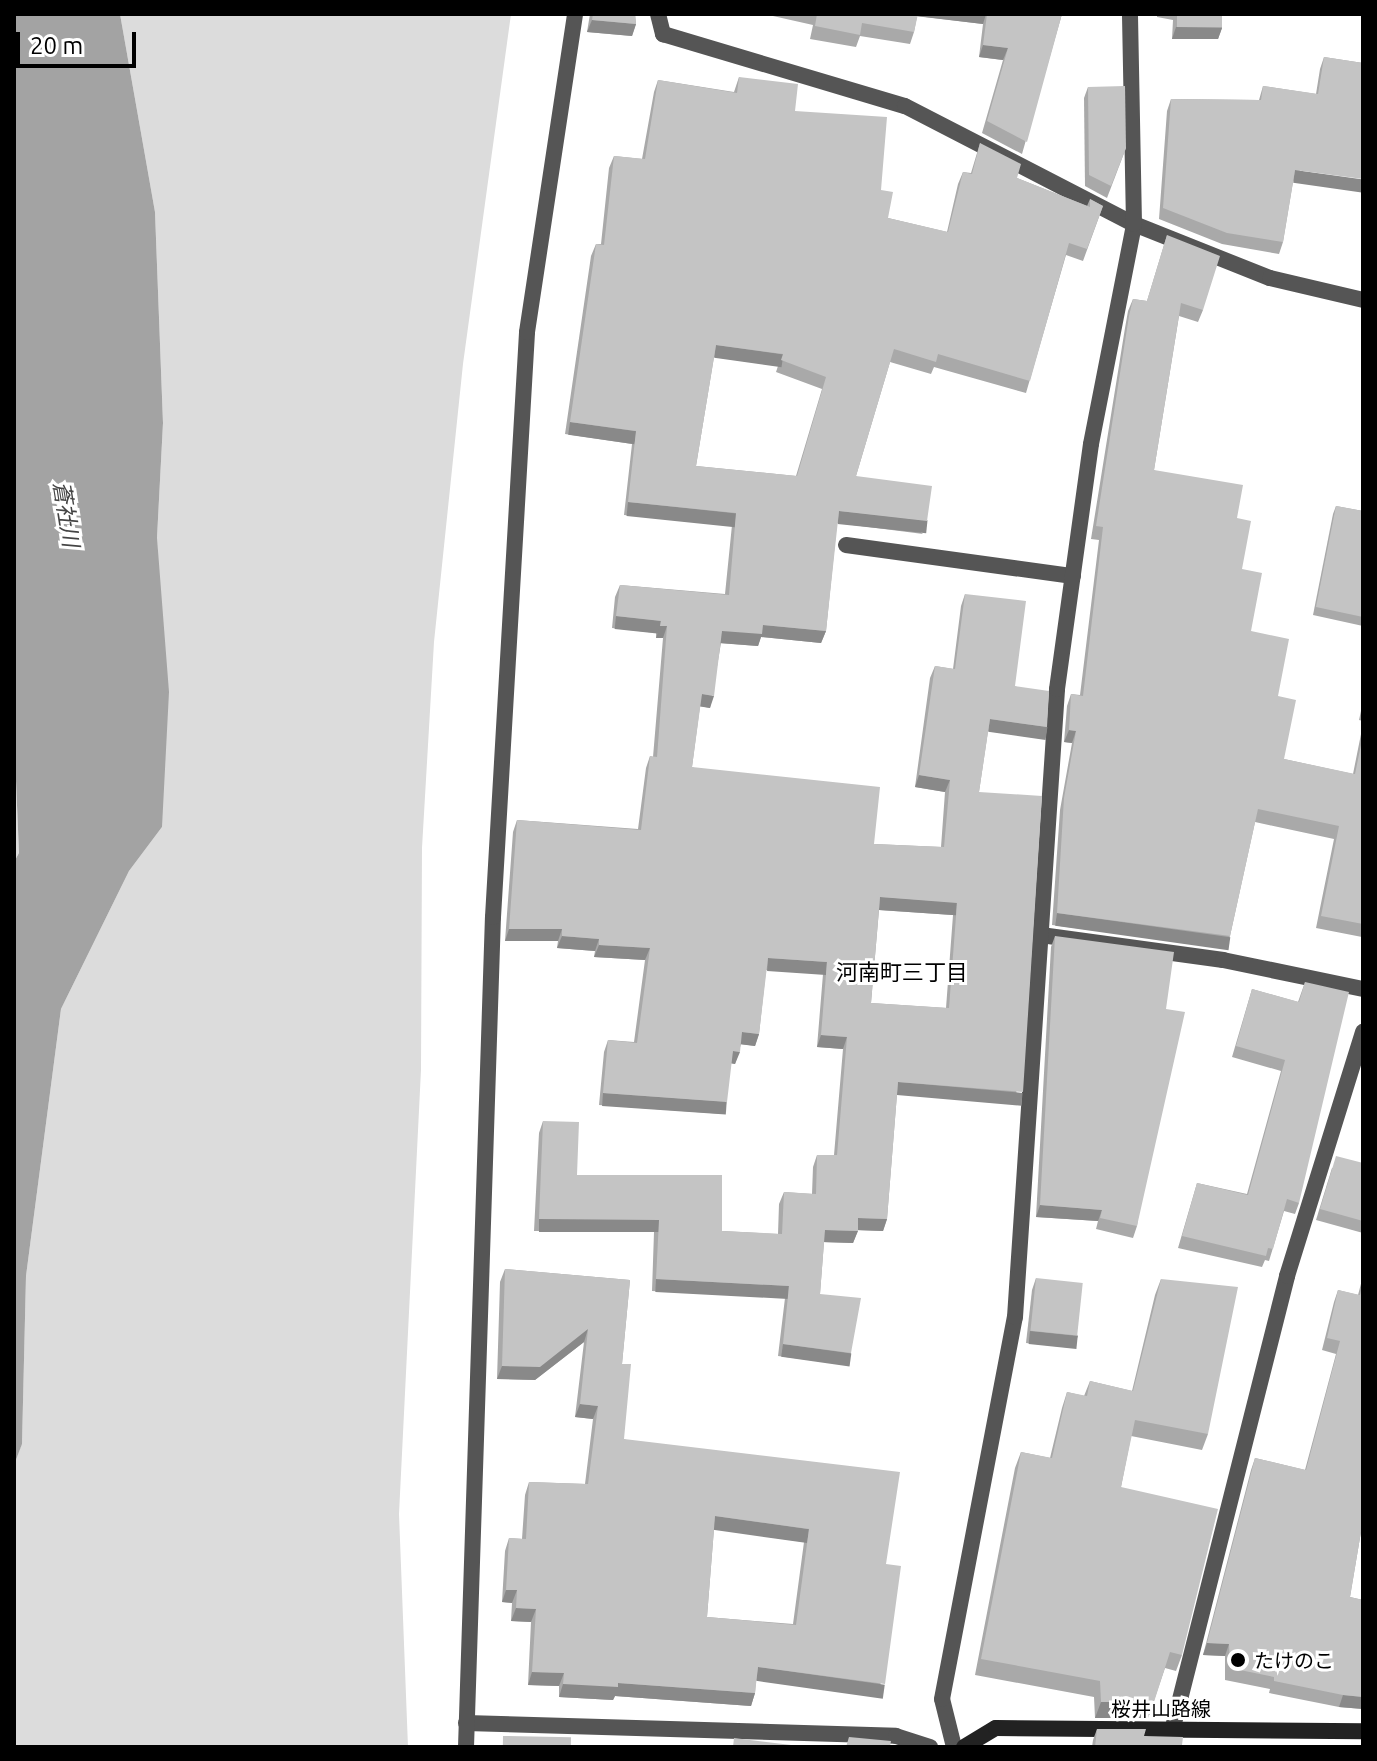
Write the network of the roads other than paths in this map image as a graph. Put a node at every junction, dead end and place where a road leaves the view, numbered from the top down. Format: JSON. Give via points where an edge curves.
{"nodes":[{"id":1,"x":575,"y":14,"type":"edge"},
{"id":2,"x":658,"y":14,"type":"edge"},
{"id":3,"x":1130,"y":14,"type":"edge"},
{"id":4,"x":1134,"y":224,"type":"junction"},
{"id":5,"x":1363,"y":300,"type":"edge"},
{"id":6,"x":846,"y":545,"type":"dead end"},
{"id":7,"x":1073,"y":576,"type":"junction"},
{"id":8,"x":1041,"y":935,"type":"junction"},
{"id":9,"x":1363,"y":989,"type":"edge"},
{"id":10,"x":1363,"y":1032,"type":"edge"},
{"id":11,"x":466,"y":1723,"type":"junction"},
{"id":12,"x":1173,"y":1727,"type":"junction"},
{"id":13,"x":1363,"y":1731,"type":"edge"},
{"id":14,"x":466,"y":1747,"type":"edge"},
{"id":15,"x":930,"y":1747,"type":"edge"},
{"id":16,"x":954,"y":1747,"type":"edge"},
{"id":17,"x":964,"y":1747,"type":"edge"}],
"edges":[{"from":1,"to":11,"type":"street","via":[[527,332],[493,917]]},
{"from":2,"to":4,"type":"street","via":[[663,34],[905,106]]},
{"from":3,"to":4,"type":"street"},
{"from":4,"to":5,"type":"street","via":[[1270,278]]},
{"from":4,"to":7,"type":"street","via":[[1091,444]]},
{"from":6,"to":7,"type":"street"},
{"from":7,"to":8,"type":"street","via":[[1057,689]]},
{"from":8,"to":9,"type":"street","via":[[1223,960]]},
{"from":8,"to":16,"type":"street","via":[[1015,1317],[942,1699]]},
{"from":10,"to":12,"type":"street","via":[[1287,1276]]},
{"from":11,"to":14,"type":"street"},
{"from":11,"to":15,"type":"street","via":[[896,1736]]},
{"from":12,"to":13,"type":"main road","name":"桜井山路線"},
{"from":12,"to":17,"type":"main road","name":"桜井山路線","via":[[996,1728]]}]}
